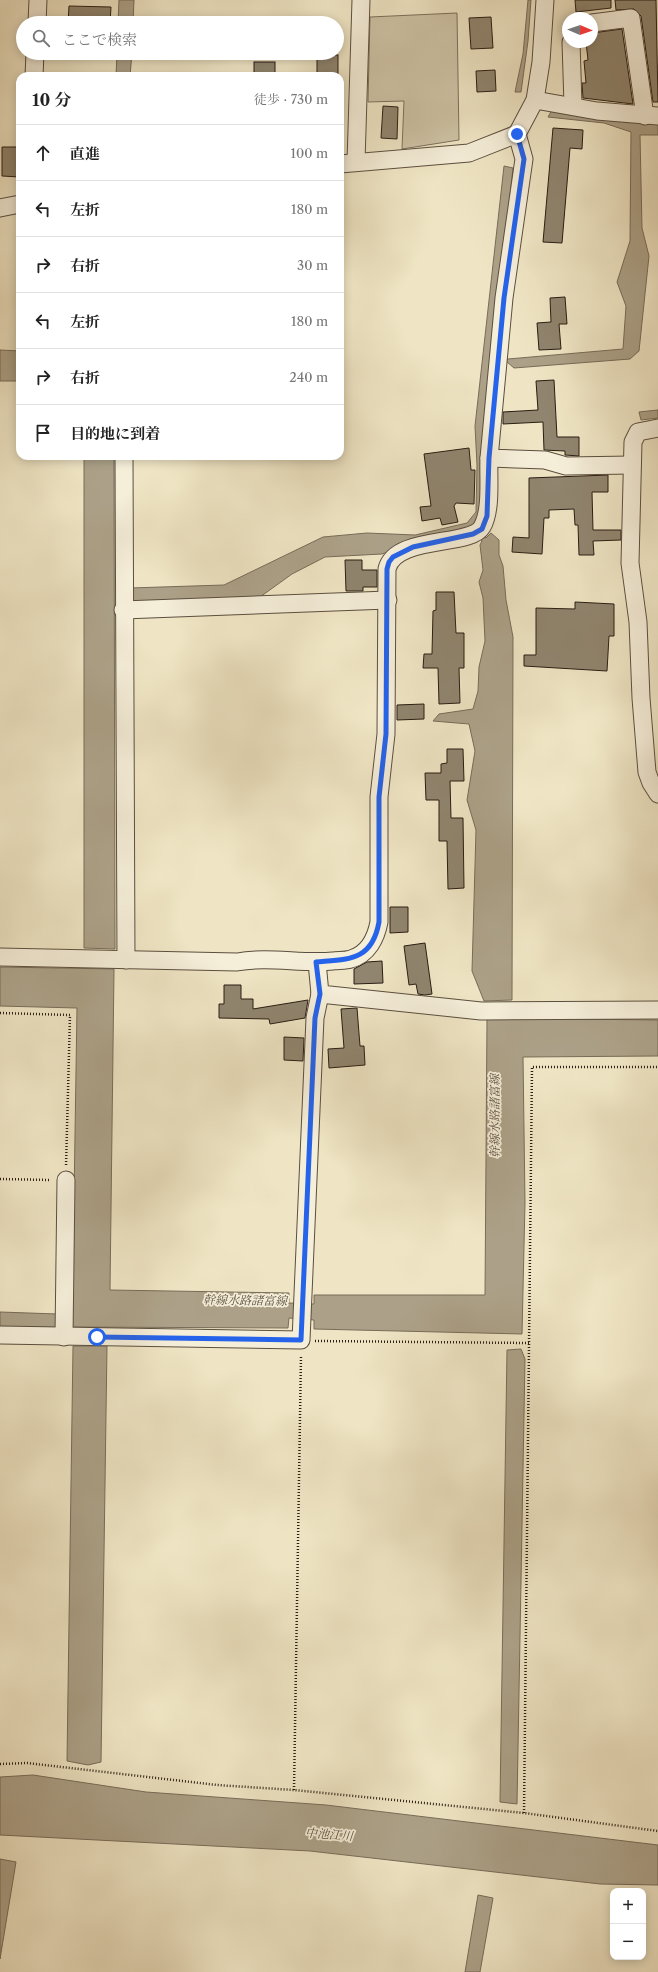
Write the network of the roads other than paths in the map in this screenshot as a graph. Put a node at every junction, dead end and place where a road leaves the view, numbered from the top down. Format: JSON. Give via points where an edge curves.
{"nodes":[{"id":1,"x":38,"y":0,"type":"edge"},
{"id":2,"x":361,"y":0,"type":"edge"},
{"id":3,"x":545,"y":0,"type":"edge"},
{"id":4,"x":37,"y":16,"type":"edge"},
{"id":5,"x":598,"y":22,"type":"edge"},
{"id":6,"x":571,"y":48,"type":"edge"},
{"id":7,"x":35,"y":60,"type":"edge"},
{"id":8,"x":34,"y":72,"type":"edge"},
{"id":9,"x":536,"y":100,"type":"junction"},
{"id":10,"x":573,"y":105,"type":"junction"},
{"id":11,"x":652,"y":116,"type":"edge"},
{"id":12,"x":517,"y":134,"type":"junction"},
{"id":13,"x":348,"y":163,"type":"edge"},
{"id":14,"x":16,"y":205,"type":"edge"},
{"id":15,"x":0,"y":208,"type":"edge"},
{"id":16,"x":658,"y":428,"type":"edge"},
{"id":17,"x":489,"y":458,"type":"junction"},
{"id":18,"x":124,"y":460,"type":"edge"},
{"id":19,"x":632,"y":466,"type":"junction"},
{"id":20,"x":388,"y":600,"type":"junction"},
{"id":21,"x":123,"y":610,"type":"junction"},
{"id":22,"x":658,"y":794,"type":"edge"},
{"id":23,"x":0,"y":957,"type":"edge"},
{"id":24,"x":126,"y":960,"type":"junction"},
{"id":25,"x":316,"y":962,"type":"junction"},
{"id":26,"x":320,"y":994,"type":"junction"},
{"id":27,"x":658,"y":1010,"type":"edge"},
{"id":28,"x":66,"y":1180,"type":"road end"},
{"id":29,"x":0,"y":1335,"type":"edge"},
{"id":30,"x":64,"y":1337,"type":"junction"}],
"edges":[{"from":1,"to":4,"type":"street"},
{"from":2,"to":13,"type":"street"},
{"from":3,"to":9,"type":"street"},
{"from":5,"to":11,"type":"street","via":[[631,18]]},
{"from":6,"to":10,"type":"street"},
{"from":7,"to":8,"type":"street"},
{"from":9,"to":10,"type":"street"},
{"from":9,"to":12,"type":"street"},
{"from":10,"to":11,"type":"street","via":[[597,111]]},
{"from":12,"to":13,"type":"street","via":[[469,153]]},
{"from":12,"to":17,"type":"street","via":[[524,159],[504,298]]},
{"from":14,"to":15,"type":"street"},
{"from":16,"to":19,"type":"street","via":[[638,432],[633,442]]},
{"from":17,"to":19,"type":"street","via":[[545,460],[566,466]]},
{"from":17,"to":20,"type":"street","via":[[487,516],[477,532],[413,547],[393,557],[387,569]]},
{"from":18,"to":21,"type":"street"},
{"from":19,"to":22,"type":"street","via":[[630,562],[638,622],[647,772]]},
{"from":20,"to":21,"type":"street"},
{"from":20,"to":25,"type":"street","via":[[386,734],[379,797],[377,934],[368,949],[352,959]]},
{"from":21,"to":24,"type":"street"},
{"from":23,"to":24,"type":"street"},
{"from":24,"to":25,"type":"street","via":[[237,962],[252,959]]},
{"from":25,"to":26,"type":"street"},
{"from":26,"to":27,"type":"street","via":[[481,1011]]},
{"from":26,"to":30,"type":"street","via":[[315,1018],[301,1340]]},
{"from":28,"to":30,"type":"street"},
{"from":29,"to":30,"type":"street"}]}
